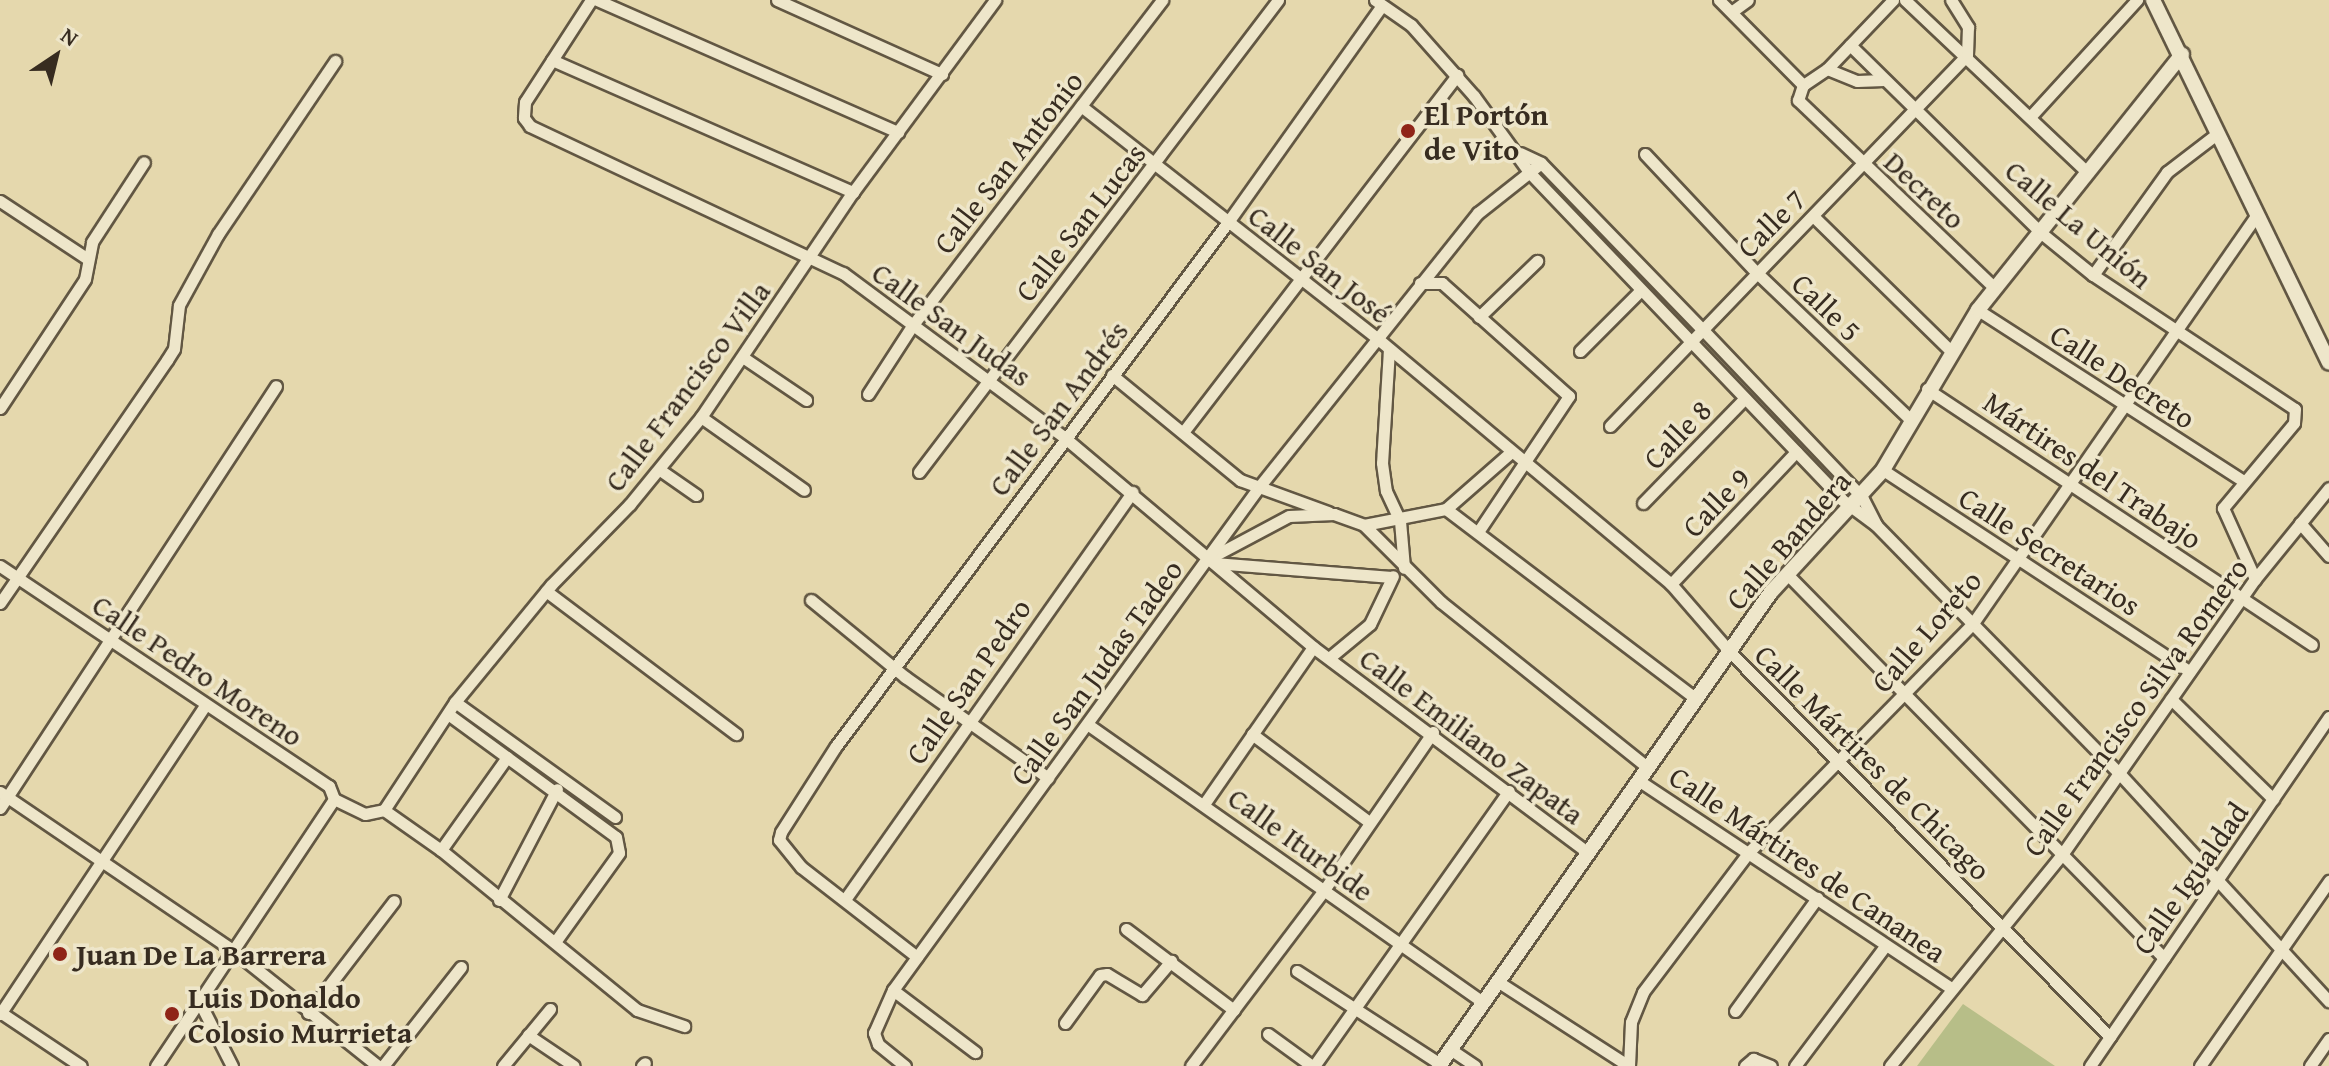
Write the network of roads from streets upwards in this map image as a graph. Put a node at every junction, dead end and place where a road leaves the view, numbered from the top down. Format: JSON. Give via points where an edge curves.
{"nodes":[{"id":1,"x":594,"y":0,"type":"edge"},
{"id":2,"x":777,"y":0,"type":"edge"},
{"id":3,"x":1162,"y":0,"type":"edge"},
{"id":4,"x":1278,"y":0,"type":"edge"},
{"id":5,"x":1719,"y":0,"type":"edge"},
{"id":6,"x":1748,"y":0,"type":"edge"},
{"id":7,"x":1893,"y":0,"type":"edge"},
{"id":8,"x":1905,"y":0,"type":"edge"},
{"id":9,"x":1951,"y":0,"type":"edge"},
{"id":10,"x":2137,"y":0,"type":"edge"},
{"id":11,"x":2153,"y":0,"type":"edge"},
{"id":12,"x":992,"y":1,"type":"edge"},
{"id":13,"x":1378,"y":4,"type":"edge"},
{"id":14,"x":1734,"y":10,"type":"junction"},
{"id":15,"x":1850,"y":45,"type":"junction"},
{"id":16,"x":2182,"y":54,"type":"junction"},
{"id":17,"x":1967,"y":55,"type":"junction"},
{"id":18,"x":552,"y":60,"type":"junction"},
{"id":19,"x":335,"y":61,"type":"dead end"},
{"id":20,"x":1827,"y":69,"type":"junction"},
{"id":21,"x":942,"y":74,"type":"junction"},
{"id":22,"x":1457,"y":75,"type":"junction"},
{"id":23,"x":1884,"y":80,"type":"junction"},
{"id":24,"x":1803,"y":85,"type":"junction"},
{"id":25,"x":1081,"y":106,"type":"junction"},
{"id":26,"x":1915,"y":111,"type":"junction"},
{"id":27,"x":2030,"y":117,"type":"junction"},
{"id":28,"x":898,"y":132,"type":"junction"},
{"id":29,"x":2218,"y":133,"type":"junction"},
{"id":30,"x":1520,"y":153,"type":"junction"},
{"id":31,"x":1645,"y":154,"type":"dead end"},
{"id":32,"x":144,"y":162,"type":"dead end"},
{"id":33,"x":1156,"y":163,"type":"junction"},
{"id":34,"x":1541,"y":163,"type":"junction"},
{"id":35,"x":1861,"y":163,"type":"junction"},
{"id":36,"x":1529,"y":172,"type":"junction"},
{"id":37,"x":2087,"y":172,"type":"junction"},
{"id":38,"x":853,"y":192,"type":"junction"},
{"id":39,"x":0,"y":201,"type":"edge"},
{"id":40,"x":2257,"y":214,"type":"junction"},
{"id":41,"x":1813,"y":216,"type":"junction"},
{"id":42,"x":1228,"y":222,"type":"junction"},
{"id":43,"x":2040,"y":232,"type":"junction"},
{"id":44,"x":809,"y":257,"type":"junction"},
{"id":45,"x":88,"y":259,"type":"junction"},
{"id":46,"x":1443,"y":261,"type":"junction"},
{"id":47,"x":1537,"y":261,"type":"dead end"},
{"id":48,"x":1756,"y":272,"type":"junction"},
{"id":49,"x":2093,"y":275,"type":"junction"},
{"id":50,"x":1304,"y":280,"type":"junction"},
{"id":51,"x":1420,"y":283,"type":"junction"},
{"id":52,"x":1442,"y":283,"type":"junction"},
{"id":53,"x":1995,"y":288,"type":"junction"},
{"id":54,"x":1641,"y":290,"type":"junction"},
{"id":55,"x":1978,"y":310,"type":"junction"},
{"id":56,"x":1479,"y":317,"type":"junction"},
{"id":57,"x":912,"y":326,"type":"junction"},
{"id":58,"x":1703,"y":330,"type":"junction"},
{"id":59,"x":2176,"y":331,"type":"junction"},
{"id":60,"x":1378,"y":339,"type":"junction"},
{"id":61,"x":1692,"y":342,"type":"junction"},
{"id":62,"x":1389,"y":349,"type":"junction"},
{"id":63,"x":1950,"y":350,"type":"junction"},
{"id":64,"x":1580,"y":351,"type":"dead end"},
{"id":65,"x":744,"y":358,"type":"junction"},
{"id":66,"x":2329,"y":362,"type":"edge"},
{"id":67,"x":1112,"y":375,"type":"junction"},
{"id":68,"x":990,"y":379,"type":"junction"},
{"id":69,"x":276,"y":386,"type":"dead end"},
{"id":70,"x":1927,"y":389,"type":"junction"},
{"id":71,"x":868,"y":394,"type":"dead end"},
{"id":72,"x":1745,"y":398,"type":"junction"},
{"id":73,"x":806,"y":400,"type":"dead end"},
{"id":74,"x":2124,"y":406,"type":"junction"},
{"id":75,"x":0,"y":408,"type":"edge"},
{"id":76,"x":701,"y":417,"type":"junction"},
{"id":77,"x":1912,"y":421,"type":"junction"},
{"id":78,"x":1610,"y":426,"type":"dead end"},
{"id":79,"x":1184,"y":431,"type":"junction"},
{"id":80,"x":1065,"y":438,"type":"junction"},
{"id":81,"x":1796,"y":452,"type":"junction"},
{"id":82,"x":1510,"y":453,"type":"junction"},
{"id":83,"x":1525,"y":465,"type":"junction"},
{"id":84,"x":660,"y":470,"type":"junction"},
{"id":85,"x":1883,"y":470,"type":"junction"},
{"id":86,"x":919,"y":472,"type":"dead end"},
{"id":87,"x":2243,"y":481,"type":"junction"},
{"id":88,"x":2070,"y":483,"type":"junction"},
{"id":89,"x":1259,"y":487,"type":"junction"},
{"id":90,"x":2329,"y":488,"type":"edge"},
{"id":91,"x":804,"y":490,"type":"dead end"},
{"id":92,"x":1132,"y":492,"type":"junction"},
{"id":93,"x":696,"y":495,"type":"dead end"},
{"id":94,"x":1862,"y":497,"type":"junction"},
{"id":95,"x":1643,"y":503,"type":"dead end"},
{"id":96,"x":1446,"y":509,"type":"junction"},
{"id":97,"x":1851,"y":509,"type":"junction"},
{"id":98,"x":1334,"y":514,"type":"junction"},
{"id":99,"x":1400,"y":521,"type":"junction"},
{"id":100,"x":2300,"y":523,"type":"junction"},
{"id":101,"x":1364,"y":525,"type":"junction"},
{"id":102,"x":1876,"y":525,"type":"junction"},
{"id":103,"x":1474,"y":530,"type":"junction"},
{"id":104,"x":2329,"y":556,"type":"edge"},
{"id":105,"x":2017,"y":559,"type":"junction"},
{"id":106,"x":1212,"y":561,"type":"junction"},
{"id":107,"x":0,"y":566,"type":"edge"},
{"id":108,"x":1404,"y":568,"type":"junction"},
{"id":109,"x":1787,"y":574,"type":"junction"},
{"id":110,"x":17,"y":577,"type":"junction"},
{"id":111,"x":1391,"y":577,"type":"junction"},
{"id":112,"x":2255,"y":579,"type":"junction"},
{"id":113,"x":1671,"y":584,"type":"junction"},
{"id":114,"x":546,"y":591,"type":"junction"},
{"id":115,"x":2242,"y":598,"type":"junction"},
{"id":116,"x":811,"y":600,"type":"dead end"},
{"id":117,"x":0,"y":603,"type":"edge"},
{"id":118,"x":1973,"y":623,"type":"junction"},
{"id":119,"x":111,"y":640,"type":"junction"},
{"id":120,"x":2312,"y":645,"type":"dead end"},
{"id":121,"x":1313,"y":647,"type":"junction"},
{"id":122,"x":1729,"y":651,"type":"junction"},
{"id":123,"x":1329,"y":658,"type":"junction"},
{"id":124,"x":897,"y":666,"type":"junction"},
{"id":125,"x":2190,"y":672,"type":"junction"},
{"id":126,"x":1906,"y":693,"type":"junction"},
{"id":127,"x":1696,"y":699,"type":"junction"},
{"id":128,"x":2171,"y":699,"type":"junction"},
{"id":129,"x":455,"y":702,"type":"junction"},
{"id":130,"x":205,"y":705,"type":"junction"},
{"id":131,"x":448,"y":714,"type":"junction"},
{"id":132,"x":2329,"y":717,"type":"edge"},
{"id":133,"x":968,"y":722,"type":"junction"},
{"id":134,"x":1090,"y":726,"type":"junction"},
{"id":135,"x":1433,"y":732,"type":"junction"},
{"id":136,"x":736,"y":734,"type":"dead end"},
{"id":137,"x":1252,"y":734,"type":"junction"},
{"id":138,"x":507,"y":757,"type":"junction"},
{"id":139,"x":1841,"y":760,"type":"junction"},
{"id":140,"x":2119,"y":773,"type":"junction"},
{"id":141,"x":1642,"y":774,"type":"junction"},
{"id":142,"x":1048,"y":778,"type":"junction"},
{"id":143,"x":557,"y":789,"type":"junction"},
{"id":144,"x":1509,"y":791,"type":"junction"},
{"id":145,"x":4,"y":795,"type":"edge"},
{"id":146,"x":334,"y":799,"type":"junction"},
{"id":147,"x":2273,"y":799,"type":"junction"},
{"id":148,"x":1204,"y":804,"type":"junction"},
{"id":149,"x":0,"y":808,"type":"edge"},
{"id":150,"x":384,"y":810,"type":"junction"},
{"id":151,"x":615,"y":817,"type":"dead end"},
{"id":152,"x":1368,"y":821,"type":"junction"},
{"id":153,"x":441,"y":850,"type":"junction"},
{"id":154,"x":1587,"y":852,"type":"junction"},
{"id":155,"x":1748,"y":853,"type":"junction"},
{"id":156,"x":2063,"y":853,"type":"junction"},
{"id":157,"x":101,"y":861,"type":"junction"},
{"id":158,"x":2218,"y":880,"type":"junction"},
{"id":159,"x":2329,"y":881,"type":"edge"},
{"id":160,"x":1324,"y":890,"type":"junction"},
{"id":161,"x":846,"y":898,"type":"junction"},
{"id":162,"x":1817,"y":898,"type":"junction"},
{"id":163,"x":499,"y":900,"type":"junction"},
{"id":164,"x":394,"y":901,"type":"dead end"},
{"id":165,"x":2003,"y":927,"type":"junction"},
{"id":166,"x":1126,"y":929,"type":"dead end"},
{"id":167,"x":555,"y":942,"type":"junction"},
{"id":168,"x":1401,"y":945,"type":"junction"},
{"id":169,"x":1886,"y":945,"type":"junction"},
{"id":170,"x":2281,"y":949,"type":"junction"},
{"id":171,"x":235,"y":952,"type":"junction"},
{"id":172,"x":917,"y":957,"type":"junction"},
{"id":173,"x":2164,"y":958,"type":"junction"},
{"id":174,"x":1171,"y":961,"type":"junction"},
{"id":175,"x":461,"y":967,"type":"dead end"},
{"id":176,"x":1297,"y":971,"type":"dead end"},
{"id":177,"x":1497,"y":981,"type":"junction"},
{"id":178,"x":1951,"y":988,"type":"junction"},
{"id":179,"x":893,"y":990,"type":"junction"},
{"id":180,"x":2329,"y":1001,"type":"edge"},
{"id":181,"x":1482,"y":1002,"type":"junction"},
{"id":182,"x":200,"y":1003,"type":"junction"},
{"id":183,"x":1355,"y":1008,"type":"junction"},
{"id":184,"x":550,"y":1009,"type":"dead end"},
{"id":185,"x":1234,"y":1010,"type":"junction"},
{"id":186,"x":1735,"y":1011,"type":"dead end"},
{"id":187,"x":0,"y":1013,"type":"edge"},
{"id":188,"x":308,"y":1013,"type":"junction"},
{"id":189,"x":1065,"y":1023,"type":"dead end"},
{"id":190,"x":684,"y":1026,"type":"dead end"},
{"id":191,"x":1268,"y":1034,"type":"dead end"},
{"id":192,"x":528,"y":1035,"type":"junction"},
{"id":193,"x":2110,"y":1037,"type":"junction"},
{"id":194,"x":2329,"y":1039,"type":"edge"},
{"id":195,"x":1450,"y":1049,"type":"junction"},
{"id":196,"x":975,"y":1052,"type":"dead end"},
{"id":197,"x":891,"y":1062,"type":"edge"},
{"id":198,"x":1439,"y":1065,"type":"edge"},
{"id":199,"x":81,"y":1066,"type":"edge"},
{"id":200,"x":156,"y":1066,"type":"edge"},
{"id":201,"x":232,"y":1066,"type":"edge"},
{"id":202,"x":380,"y":1066,"type":"edge"},
{"id":203,"x":503,"y":1066,"type":"edge"},
{"id":204,"x":574,"y":1066,"type":"edge"},
{"id":205,"x":905,"y":1066,"type":"edge"},
{"id":206,"x":1191,"y":1066,"type":"edge"},
{"id":207,"x":1313,"y":1066,"type":"edge"},
{"id":208,"x":1475,"y":1066,"type":"edge"},
{"id":209,"x":1629,"y":1066,"type":"edge"},
{"id":210,"x":1745,"y":1066,"type":"edge"},
{"id":211,"x":1771,"y":1066,"type":"edge"},
{"id":212,"x":1795,"y":1066,"type":"edge"},
{"id":213,"x":1890,"y":1066,"type":"edge"},
{"id":214,"x":2090,"y":1066,"type":"edge"},
{"id":215,"x":2200,"y":1066,"type":"edge"},
{"id":216,"x":2310,"y":1066,"type":"edge"}],
"edges":[{"from":1,"to":18,"type":"street"},
{"from":1,"to":28,"type":"street"},
{"from":2,"to":21,"type":"street"},
{"from":3,"to":25,"type":"street","name":"Calle San Antonio"},
{"from":4,"to":33,"type":"street","name":"Calle San Lucas"},
{"from":5,"to":14,"type":"street"},
{"from":6,"to":14,"type":"street"},
{"from":7,"to":15,"type":"street"},
{"from":8,"to":17,"type":"street"},
{"from":9,"to":17,"type":"street","via":[[1968,27]]},
{"from":10,"to":27,"type":"street"},
{"from":11,"to":16,"type":"street"},
{"from":12,"to":21,"type":"street","name":"Calle Francisco Villa"},
{"from":13,"to":22,"type":"street","via":[[1411,25]]},
{"from":13,"to":42,"type":"street","name":"Calle San Andrés"},
{"from":14,"to":24,"type":"street"},
{"from":15,"to":20,"type":"street"},
{"from":15,"to":23,"type":"street","name":"Calle La Unión"},
{"from":16,"to":29,"type":"street"},
{"from":16,"to":37,"type":"street","name":"Calle Bandera"},
{"from":17,"to":26,"type":"street","name":"Calle 7"},
{"from":17,"to":27,"type":"street"},
{"from":18,"to":38,"type":"street"},
{"from":18,"to":44,"type":"street","name":"Calle San Judas","via":[[525,102],[524,118],[530,126]]},
{"from":19,"to":110,"type":"street","via":[[218,234],[179,305],[167,360]]},
{"from":20,"to":23,"type":"street","via":[[1857,81]]},
{"from":20,"to":24,"type":"street"},
{"from":21,"to":28,"type":"street","name":"Calle Francisco Villa"},
{"from":22,"to":30,"type":"street"},
{"from":22,"to":50,"type":"street"},
{"from":23,"to":26,"type":"street","name":"Calle La Unión"},
{"from":24,"to":35,"type":"street","name":"Decreto","via":[[1798,100]]},
{"from":25,"to":33,"type":"street","name":"Calle San José"},
{"from":25,"to":57,"type":"street","name":"Calle San Antonio"},
{"from":26,"to":35,"type":"street","name":"Calle 7"},
{"from":26,"to":43,"type":"street","name":"Calle La Unión"},
{"from":27,"to":37,"type":"street"},
{"from":28,"to":38,"type":"street","name":"Calle Francisco Villa"},
{"from":29,"to":40,"type":"street"},
{"from":29,"to":49,"type":"street","via":[[2167,172]]},
{"from":30,"to":34,"type":"street"},
{"from":30,"to":36,"type":"street"},
{"from":31,"to":48,"type":"street","name":"Calle 5"},
{"from":32,"to":45,"type":"street","via":[[92,242]]},
{"from":33,"to":42,"type":"street","name":"Calle San José"},
{"from":33,"to":68,"type":"street","name":"Calle San Lucas"},
{"from":34,"to":36,"type":"street","name":"Calle San Judas Tadeo"},
{"from":34,"to":58,"type":"street"},
{"from":35,"to":41,"type":"street","name":"Calle 7"},
{"from":35,"to":53,"type":"street","name":"Decreto"},
{"from":36,"to":46,"type":"street","name":"Calle San Judas Tadeo","via":[[1478,213]]},
{"from":36,"to":54,"type":"street"},
{"from":37,"to":43,"type":"street","name":"Calle Bandera"},
{"from":38,"to":44,"type":"street","name":"Calle Francisco Villa"},
{"from":39,"to":45,"type":"street"},
{"from":40,"to":59,"type":"street","name":"Calle Loreto"},
{"from":40,"to":66,"type":"street"},
{"from":41,"to":48,"type":"street","name":"Calle 7"},
{"from":41,"to":63,"type":"street"},
{"from":42,"to":50,"type":"street","name":"Calle San José"},
{"from":42,"to":67,"type":"street","name":"Calle San Andrés"},
{"from":43,"to":49,"type":"street","name":"Calle La Unión"},
{"from":43,"to":53,"type":"street","name":"Calle Bandera"},
{"from":44,"to":57,"type":"street","name":"Calle San Judas","via":[[827,262]]},
{"from":44,"to":65,"type":"street","name":"Calle Francisco Villa"},
{"from":45,"to":75,"type":"street","via":[[85,279]]},
{"from":46,"to":51,"type":"street","name":"Calle San Judas Tadeo"},
{"from":46,"to":52,"type":"street"},
{"from":47,"to":56,"type":"street"},
{"from":48,"to":58,"type":"street","name":"Calle 7"},
{"from":48,"to":77,"type":"street","name":"Calle 5"},
{"from":49,"to":59,"type":"street","name":"Calle La Unión"},
{"from":50,"to":60,"type":"street","name":"Calle San José"},
{"from":50,"to":79,"type":"street"},
{"from":51,"to":52,"type":"street"},
{"from":51,"to":60,"type":"street","name":"Calle San Judas Tadeo"},
{"from":52,"to":56,"type":"street"},
{"from":53,"to":55,"type":"street","name":"Calle Bandera"},
{"from":54,"to":61,"type":"street"},
{"from":54,"to":64,"type":"street"},
{"from":55,"to":63,"type":"street","name":"Calle Bandera"},
{"from":55,"to":74,"type":"street","name":"Calle Decreto"},
{"from":56,"to":83,"type":"street","via":[[1569,396]]},
{"from":57,"to":68,"type":"street","name":"Calle San Judas"},
{"from":57,"to":71,"type":"street","name":"Calle San Antonio"},
{"from":58,"to":61,"type":"street","name":"Calle 7"},
{"from":58,"to":94,"type":"street"},
{"from":59,"to":74,"type":"street","name":"Calle Loreto"},
{"from":59,"to":87,"type":"street","name":"Calle La Unión","via":[[2290,405],[2297,415]]},
{"from":60,"to":62,"type":"street","name":"Calle San José"},
{"from":60,"to":89,"type":"street","name":"Calle San Judas Tadeo"},
{"from":61,"to":72,"type":"street"},
{"from":61,"to":78,"type":"street","name":"Calle 7"},
{"from":62,"to":82,"type":"street","name":"Calle San José"},
{"from":62,"to":99,"type":"street","via":[[1382,463],[1386,491]]},
{"from":63,"to":70,"type":"street","name":"Calle Bandera"},
{"from":65,"to":73,"type":"street"},
{"from":65,"to":76,"type":"street","name":"Calle Francisco Villa"},
{"from":67,"to":79,"type":"street"},
{"from":67,"to":80,"type":"street","name":"Calle San Andrés"},
{"from":68,"to":80,"type":"street","name":"Calle San Judas"},
{"from":68,"to":86,"type":"street","name":"Calle San Lucas"},
{"from":69,"to":119,"type":"street"},
{"from":70,"to":77,"type":"street","name":"Calle Bandera"},
{"from":70,"to":88,"type":"street","name":"Mártires del Trabajo"},
{"from":72,"to":81,"type":"street"},
{"from":72,"to":95,"type":"street","name":"Calle 8"},
{"from":74,"to":87,"type":"street","name":"Calle Decreto"},
{"from":74,"to":88,"type":"street","name":"Calle Loreto"},
{"from":76,"to":84,"type":"street","name":"Calle Francisco Villa"},
{"from":76,"to":91,"type":"street"},
{"from":77,"to":85,"type":"street","name":"Calle Bandera"},
{"from":79,"to":89,"type":"street","via":[[1240,480]]},
{"from":80,"to":92,"type":"street","name":"Calle San Judas"},
{"from":80,"to":124,"type":"street","name":"Calle San Andrés"},
{"from":81,"to":97,"type":"street"},
{"from":81,"to":113,"type":"street","name":"Calle 9"},
{"from":82,"to":83,"type":"street","name":"Calle San José"},
{"from":82,"to":96,"type":"street"},
{"from":83,"to":103,"type":"street"},
{"from":83,"to":113,"type":"street","name":"Calle Mártires de Chicago"},
{"from":84,"to":93,"type":"street"},
{"from":84,"to":114,"type":"street","name":"Calle Francisco Villa"},
{"from":85,"to":94,"type":"street","name":"Calle Bandera"},
{"from":85,"to":105,"type":"street","name":"Calle Secretarios"},
{"from":87,"to":112,"type":"street","via":[[2223,508]]},
{"from":88,"to":105,"type":"street","name":"Calle Loreto"},
{"from":88,"to":115,"type":"street","name":"Mártires del Trabajo"},
{"from":89,"to":98,"type":"street"},
{"from":89,"to":106,"type":"street","name":"Calle San Judas Tadeo"},
{"from":90,"to":100,"type":"street","name":"Calle Francisco Silva Romero"},
{"from":92,"to":106,"type":"street","name":"Calle San Judas"},
{"from":92,"to":133,"type":"street","name":"Calle San Pedro"},
{"from":94,"to":97,"type":"street","name":"Calle Bandera"},
{"from":94,"to":102,"type":"street"},
{"from":96,"to":99,"type":"street"},
{"from":96,"to":103,"type":"street"},
{"from":97,"to":102,"type":"street"},
{"from":97,"to":109,"type":"street","name":"Calle Bandera"},
{"from":98,"to":101,"type":"street"},
{"from":98,"to":106,"type":"street","via":[[1273,521]]},
{"from":99,"to":101,"type":"street"},
{"from":99,"to":108,"type":"street"},
{"from":100,"to":104,"type":"street"},
{"from":100,"to":112,"type":"street","name":"Calle Francisco Silva Romero"},
{"from":101,"to":108,"type":"street"},
{"from":102,"to":118,"type":"street"},
{"from":103,"to":127,"type":"street"},
{"from":105,"to":118,"type":"street","name":"Calle Loreto"},
{"from":105,"to":125,"type":"street","name":"Calle Secretarios"},
{"from":106,"to":111,"type":"street"},
{"from":106,"to":121,"type":"street","name":"Calle San Judas"},
{"from":106,"to":134,"type":"street","name":"Calle San Judas Tadeo"},
{"from":107,"to":110,"type":"street","name":"Calle Pedro Moreno"},
{"from":108,"to":111,"type":"street"},
{"from":108,"to":141,"type":"street","name":"Calle Mártires de Cananea"},
{"from":109,"to":122,"type":"street","name":"Calle Bandera"},
{"from":109,"to":126,"type":"street"},
{"from":110,"to":117,"type":"street"},
{"from":110,"to":119,"type":"street","name":"Calle Pedro Moreno"},
{"from":111,"to":123,"type":"street","via":[[1370,624]]},
{"from":112,"to":115,"type":"street","name":"Calle Francisco Silva Romero"},
{"from":113,"to":122,"type":"street","name":"Calle Mártires de Chicago"},
{"from":114,"to":129,"type":"street","name":"Calle Francisco Villa"},
{"from":114,"to":136,"type":"street"},
{"from":115,"to":120,"type":"street","name":"Mártires del Trabajo"},
{"from":115,"to":125,"type":"street","name":"Calle Francisco Silva Romero"},
{"from":116,"to":124,"type":"street"},
{"from":118,"to":126,"type":"street","name":"Calle Loreto"},
{"from":118,"to":140,"type":"street"},
{"from":119,"to":130,"type":"street","name":"Calle Pedro Moreno"},
{"from":119,"to":145,"type":"street"},
{"from":121,"to":123,"type":"street","name":"Calle Emiliano Zapata"},
{"from":121,"to":137,"type":"street"},
{"from":122,"to":127,"type":"street","name":"Calle Bandera"},
{"from":122,"to":139,"type":"street","name":"Calle Mártires de Chicago"},
{"from":123,"to":135,"type":"street","name":"Calle Emiliano Zapata"},
{"from":124,"to":133,"type":"street"},
{"from":124,"to":161,"type":"street","name":"Calle San Andrés","via":[[836,746],[779,840],[801,867]]},
{"from":125,"to":128,"type":"street","name":"Calle Francisco Silva Romero"},
{"from":126,"to":139,"type":"street","name":"Calle Loreto"},
{"from":126,"to":156,"type":"street"},
{"from":127,"to":141,"type":"street","name":"Calle Bandera"},
{"from":128,"to":140,"type":"street","name":"Calle Francisco Silva Romero"},
{"from":128,"to":147,"type":"street"},
{"from":129,"to":131,"type":"street","name":"Calle Francisco Villa"},
{"from":129,"to":151,"type":"street"},
{"from":130,"to":146,"type":"street","name":"Calle Pedro Moreno","via":[[329,786]]},
{"from":130,"to":157,"type":"street"},
{"from":131,"to":138,"type":"street"},
{"from":131,"to":150,"type":"street","name":"Calle Francisco Villa"},
{"from":132,"to":147,"type":"street","name":"Calle Igualdad"},
{"from":133,"to":142,"type":"street"},
{"from":133,"to":161,"type":"street","name":"Calle San Pedro"},
{"from":134,"to":142,"type":"street","name":"Calle San Judas Tadeo"},
{"from":134,"to":148,"type":"street","name":"Calle Iturbide"},
{"from":135,"to":144,"type":"street","name":"Calle Emiliano Zapata"},
{"from":135,"to":152,"type":"street"},
{"from":137,"to":148,"type":"street"},
{"from":137,"to":152,"type":"street"},
{"from":138,"to":143,"type":"street"},
{"from":138,"to":153,"type":"street"},
{"from":139,"to":155,"type":"street","name":"Calle Loreto"},
{"from":139,"to":165,"type":"street","name":"Calle Mártires de Chicago"},
{"from":140,"to":156,"type":"street","name":"Calle Francisco Silva Romero"},
{"from":140,"to":158,"type":"street"},
{"from":141,"to":154,"type":"street","name":"Calle Bandera"},
{"from":141,"to":155,"type":"street","name":"Calle Mártires de Cananea"},
{"from":142,"to":172,"type":"street","name":"Calle San Judas Tadeo"},
{"from":143,"to":163,"type":"street"},
{"from":143,"to":167,"type":"street","via":[[596,818],[619,845],[614,860]]},
{"from":144,"to":154,"type":"street","name":"Calle Emiliano Zapata"},
{"from":144,"to":168,"type":"street"},
{"from":145,"to":149,"type":"street"},
{"from":145,"to":157,"type":"street"},
{"from":146,"to":150,"type":"street","name":"Calle Pedro Moreno","via":[[365,814]]},
{"from":146,"to":171,"type":"street"},
{"from":147,"to":158,"type":"street","name":"Calle Igualdad"},
{"from":148,"to":160,"type":"street","name":"Calle Iturbide"},
{"from":150,"to":153,"type":"street"},
{"from":152,"to":160,"type":"street"},
{"from":153,"to":163,"type":"street"},
{"from":154,"to":177,"type":"street","name":"Calle Bandera"},
{"from":155,"to":162,"type":"street","name":"Calle Mártires de Cananea"},
{"from":155,"to":209,"type":"street","name":"Calle Loreto","via":[[1634,1006]]},
{"from":156,"to":165,"type":"street","name":"Calle Francisco Silva Romero"},
{"from":156,"to":173,"type":"street"},
{"from":157,"to":171,"type":"street"},
{"from":157,"to":187,"type":"street"},
{"from":158,"to":170,"type":"street"},
{"from":158,"to":173,"type":"street","name":"Calle Igualdad"},
{"from":159,"to":170,"type":"street"},
{"from":160,"to":168,"type":"street","name":"Calle Iturbide"},
{"from":160,"to":185,"type":"street"},
{"from":161,"to":172,"type":"street"},
{"from":162,"to":169,"type":"street","name":"Calle Mártires de Cananea"},
{"from":162,"to":186,"type":"street"},
{"from":163,"to":167,"type":"street"},
{"from":164,"to":188,"type":"street"},
{"from":165,"to":178,"type":"street","name":"Calle Francisco Silva Romero"},
{"from":165,"to":193,"type":"street","name":"Calle Mártires de Chicago"},
{"from":166,"to":174,"type":"street"},
{"from":167,"to":190,"type":"street","via":[[637,1010]]},
{"from":168,"to":181,"type":"street","name":"Calle Iturbide"},
{"from":168,"to":183,"type":"street"},
{"from":169,"to":178,"type":"street","name":"Calle Mártires de Cananea"},
{"from":169,"to":212,"type":"street"},
{"from":170,"to":180,"type":"street"},
{"from":170,"to":215,"type":"street"},
{"from":171,"to":182,"type":"street"},
{"from":171,"to":188,"type":"street"},
{"from":172,"to":179,"type":"street","name":"Calle San Judas Tadeo"},
{"from":173,"to":193,"type":"street","name":"Calle Igualdad"},
{"from":174,"to":185,"type":"street"},
{"from":174,"to":189,"type":"street","via":[[1142,995],[1100,975]]},
{"from":175,"to":202,"type":"street"},
{"from":176,"to":183,"type":"street"},
{"from":177,"to":181,"type":"street","name":"Calle Bandera"},
{"from":177,"to":209,"type":"street"},
{"from":178,"to":213,"type":"street","name":"Calle Francisco Silva Romero"},
{"from":179,"to":196,"type":"street"},
{"from":179,"to":197,"type":"street","name":"Calle San Judas Tadeo","via":[[878,1017],[878,1044]]},
{"from":181,"to":195,"type":"street","name":"Calle Bandera"},
{"from":182,"to":200,"type":"street"},
{"from":182,"to":201,"type":"street"},
{"from":183,"to":198,"type":"street"},
{"from":183,"to":207,"type":"street"},
{"from":184,"to":192,"type":"street"},
{"from":185,"to":206,"type":"street"},
{"from":187,"to":199,"type":"street"},
{"from":188,"to":202,"type":"street"},
{"from":191,"to":207,"type":"street"},
{"from":192,"to":203,"type":"street"},
{"from":192,"to":204,"type":"street"},
{"from":193,"to":214,"type":"street","name":"Calle Igualdad"},
{"from":194,"to":216,"type":"street"},
{"from":195,"to":198,"type":"street","name":"Calle Bandera"},
{"from":195,"to":208,"type":"street"},
{"from":197,"to":205,"type":"street"},
{"from":210,"to":211,"type":"street","via":[[1753,1059]]}]}
